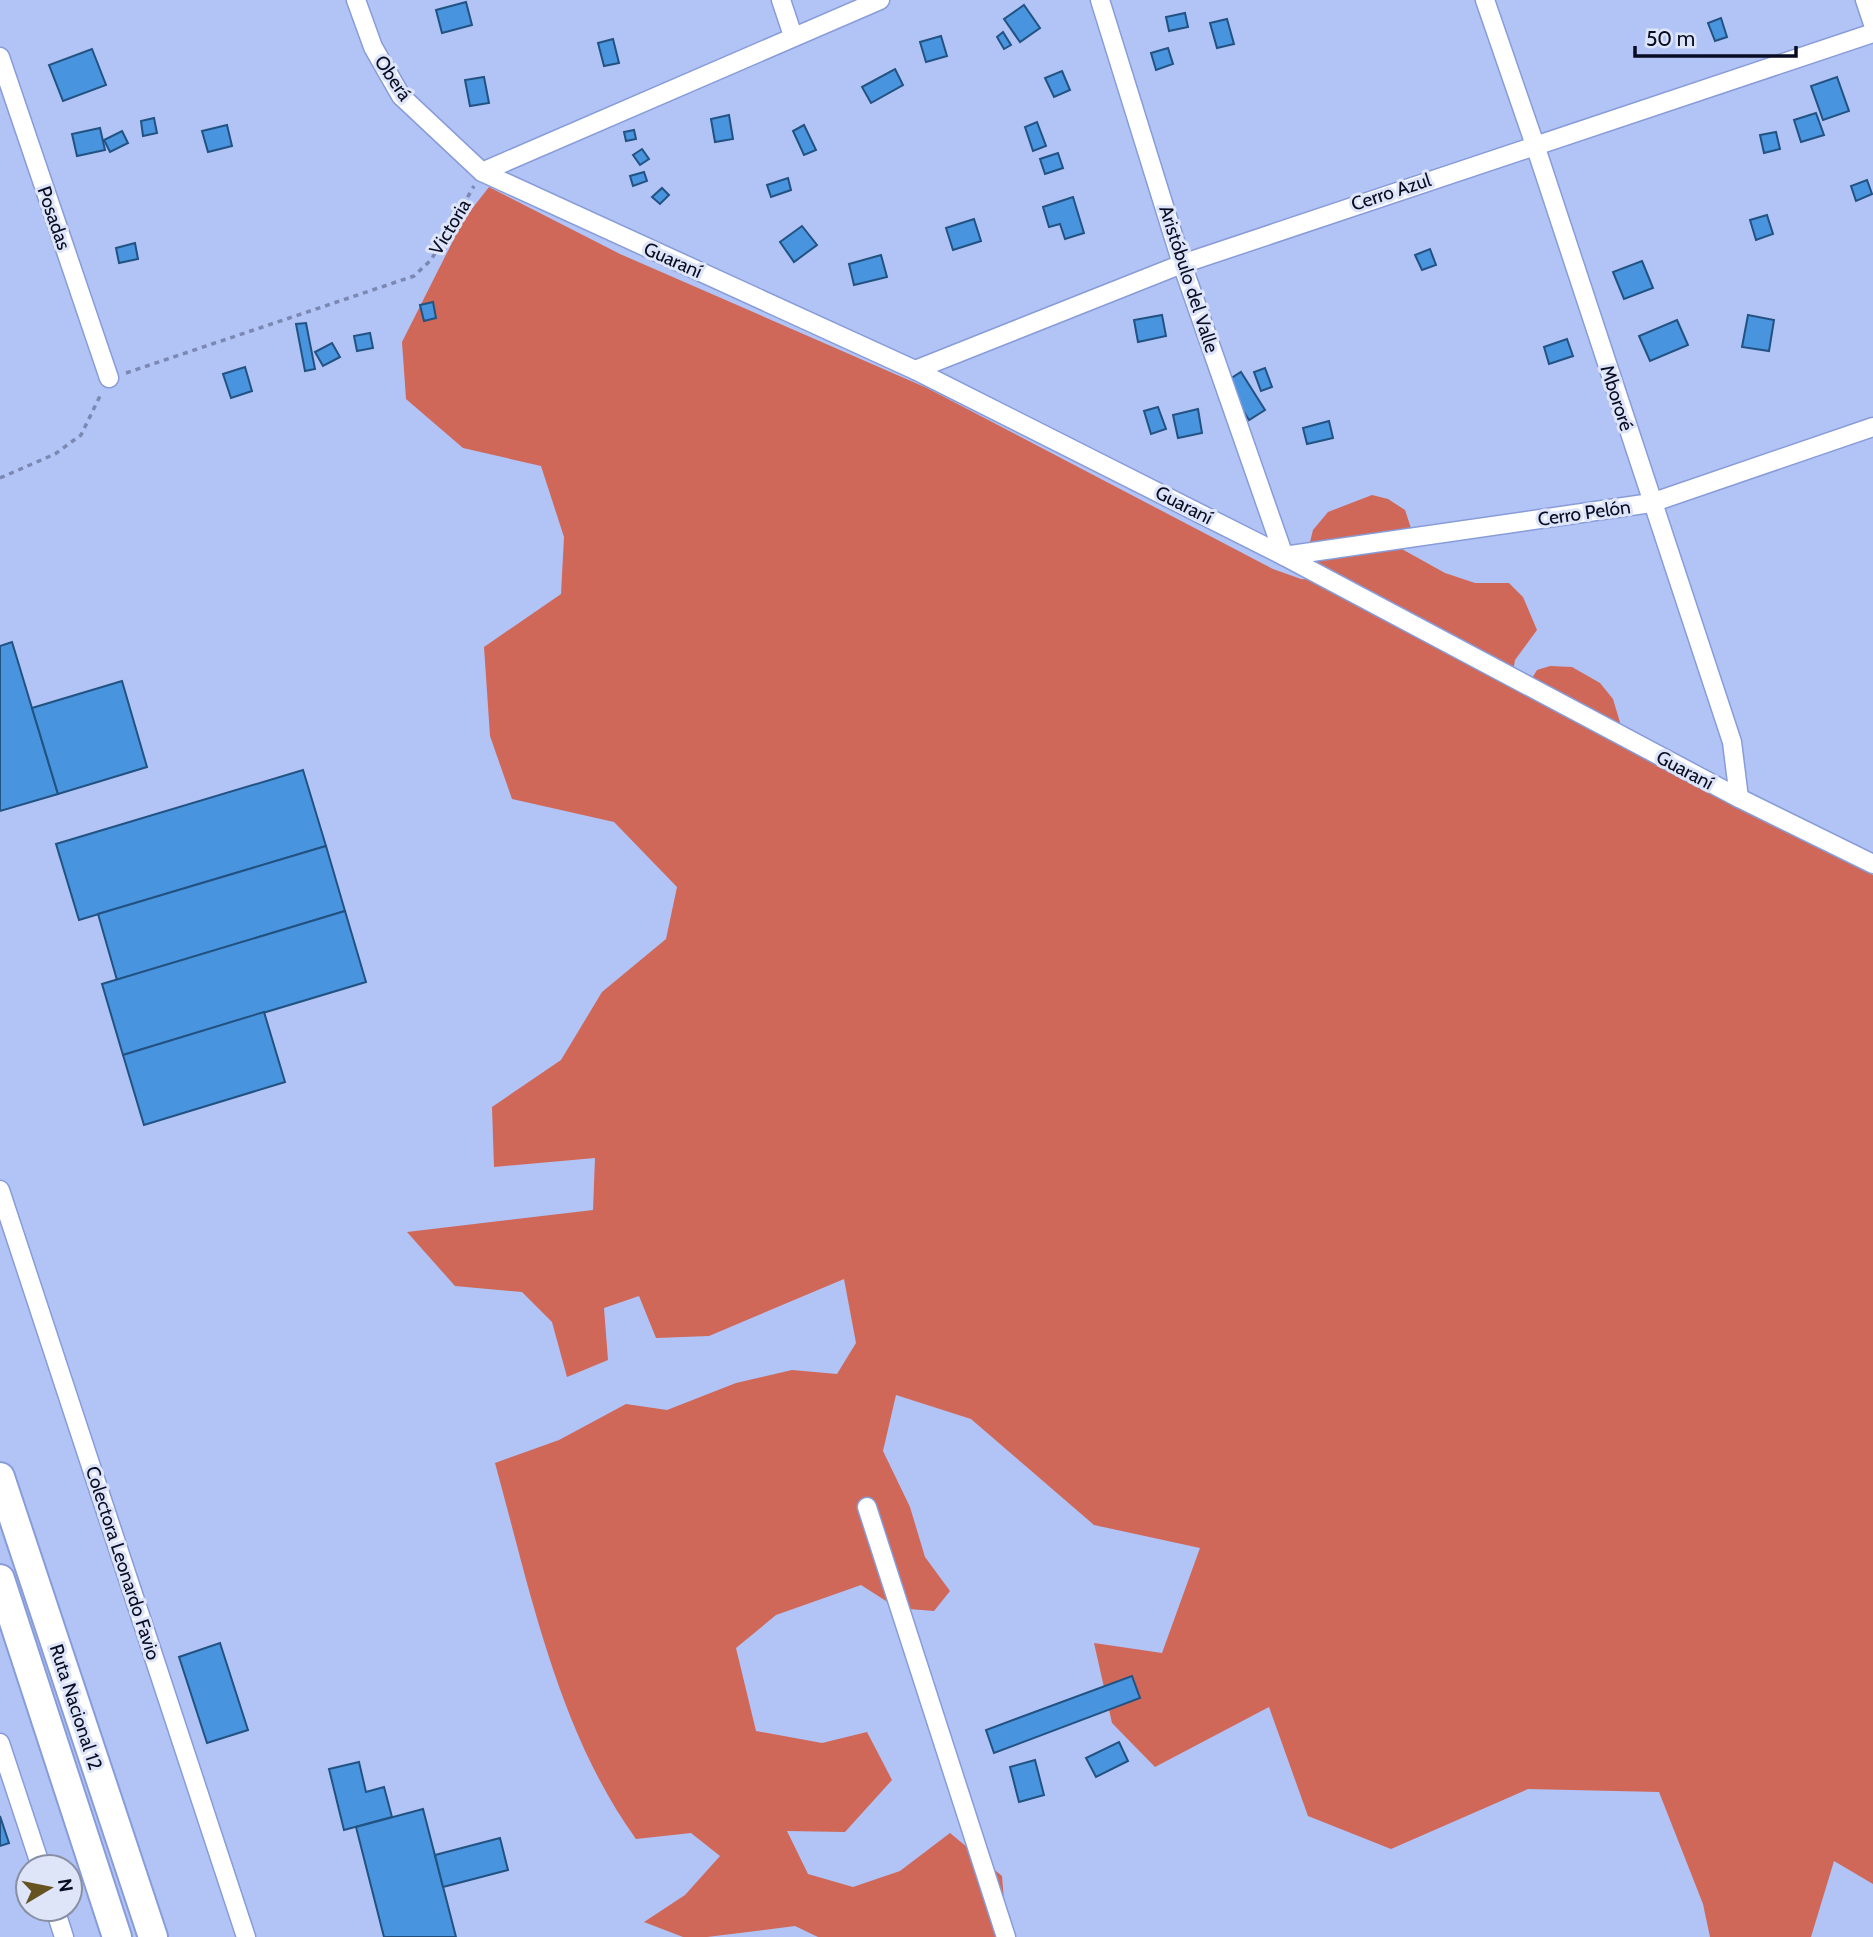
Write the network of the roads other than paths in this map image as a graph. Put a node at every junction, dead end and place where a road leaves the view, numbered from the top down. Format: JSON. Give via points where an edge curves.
{"nodes":[{"id":1,"x":356,"y":0,"type":"edge"},
{"id":2,"x":781,"y":0,"type":"edge"},
{"id":3,"x":880,"y":0,"type":"edge"},
{"id":4,"x":1100,"y":0,"type":"edge"},
{"id":5,"x":1485,"y":0,"type":"edge"},
{"id":6,"x":1865,"y":0,"type":"edge"},
{"id":7,"x":1873,"y":24,"type":"edge"},
{"id":8,"x":1873,"y":33,"type":"edge"},
{"id":9,"x":793,"y":36,"type":"junction"},
{"id":10,"x":0,"y":57,"type":"edge"},
{"id":11,"x":1535,"y":145,"type":"junction"},
{"id":12,"x":482,"y":172,"type":"junction"},
{"id":13,"x":1182,"y":264,"type":"junction"},
{"id":14,"x":915,"y":370,"type":"junction"},
{"id":15,"x":108,"y":378,"type":"road end"},
{"id":16,"x":1873,"y":427,"type":"edge"},
{"id":17,"x":1651,"y":503,"type":"junction"},
{"id":18,"x":1284,"y":556,"type":"junction"},
{"id":19,"x":1739,"y":798,"type":"junction"},
{"id":20,"x":1873,"y":864,"type":"edge"},
{"id":21,"x":0,"y":1190,"type":"edge"},
{"id":22,"x":0,"y":1477,"type":"edge"},
{"id":23,"x":867,"y":1507,"type":"dead end"},
{"id":24,"x":0,"y":1578,"type":"edge"},
{"id":25,"x":0,"y":1743,"type":"edge"},
{"id":26,"x":36,"y":1853,"type":"edge"},
{"id":27,"x":117,"y":1937,"type":"edge"},
{"id":28,"x":152,"y":1937,"type":"edge"},
{"id":29,"x":246,"y":1937,"type":"edge"},
{"id":30,"x":1006,"y":1937,"type":"edge"}],
"edges":[{"from":1,"to":12,"type":"street","name":"Oberá","via":[[373,47],[401,96]]},
{"from":2,"to":9,"type":"street"},
{"from":3,"to":9,"type":"street"},
{"from":4,"to":13,"type":"street","name":"Aristóbulo del Valle"},
{"from":5,"to":11,"type":"street","name":"Mbororé"},
{"from":6,"to":7,"type":"street"},
{"from":8,"to":11,"type":"street","name":"Cerro Azul"},
{"from":9,"to":12,"type":"street"},
{"from":10,"to":15,"type":"street","name":"Posadas"},
{"from":11,"to":13,"type":"street","name":"Cerro Azul"},
{"from":11,"to":17,"type":"street","name":"Mbororé"},
{"from":12,"to":14,"type":"street","name":"Guaraní"},
{"from":13,"to":14,"type":"street","name":"Cerro Azul"},
{"from":13,"to":18,"type":"street","name":"Aristóbulo del Valle"},
{"from":14,"to":18,"type":"street","name":"Guaraní"},
{"from":16,"to":17,"type":"street","name":"Cerro Pelón"},
{"from":17,"to":18,"type":"street","name":"Cerro Pelón"},
{"from":17,"to":19,"type":"street","name":"Mbororé","via":[[1732,742]]},
{"from":18,"to":19,"type":"street","name":"Guaraní"},
{"from":19,"to":20,"type":"street","name":"Guaraní"},
{"from":21,"to":29,"type":"street","name":"Colectora Leonardo Favio"},
{"from":22,"to":28,"type":"highway","name":"Ruta Nacional 12"},
{"from":23,"to":30,"type":"street"},
{"from":24,"to":27,"type":"highway","name":"Ruta Nacional 12"},
{"from":25,"to":26,"type":"street"}]}
